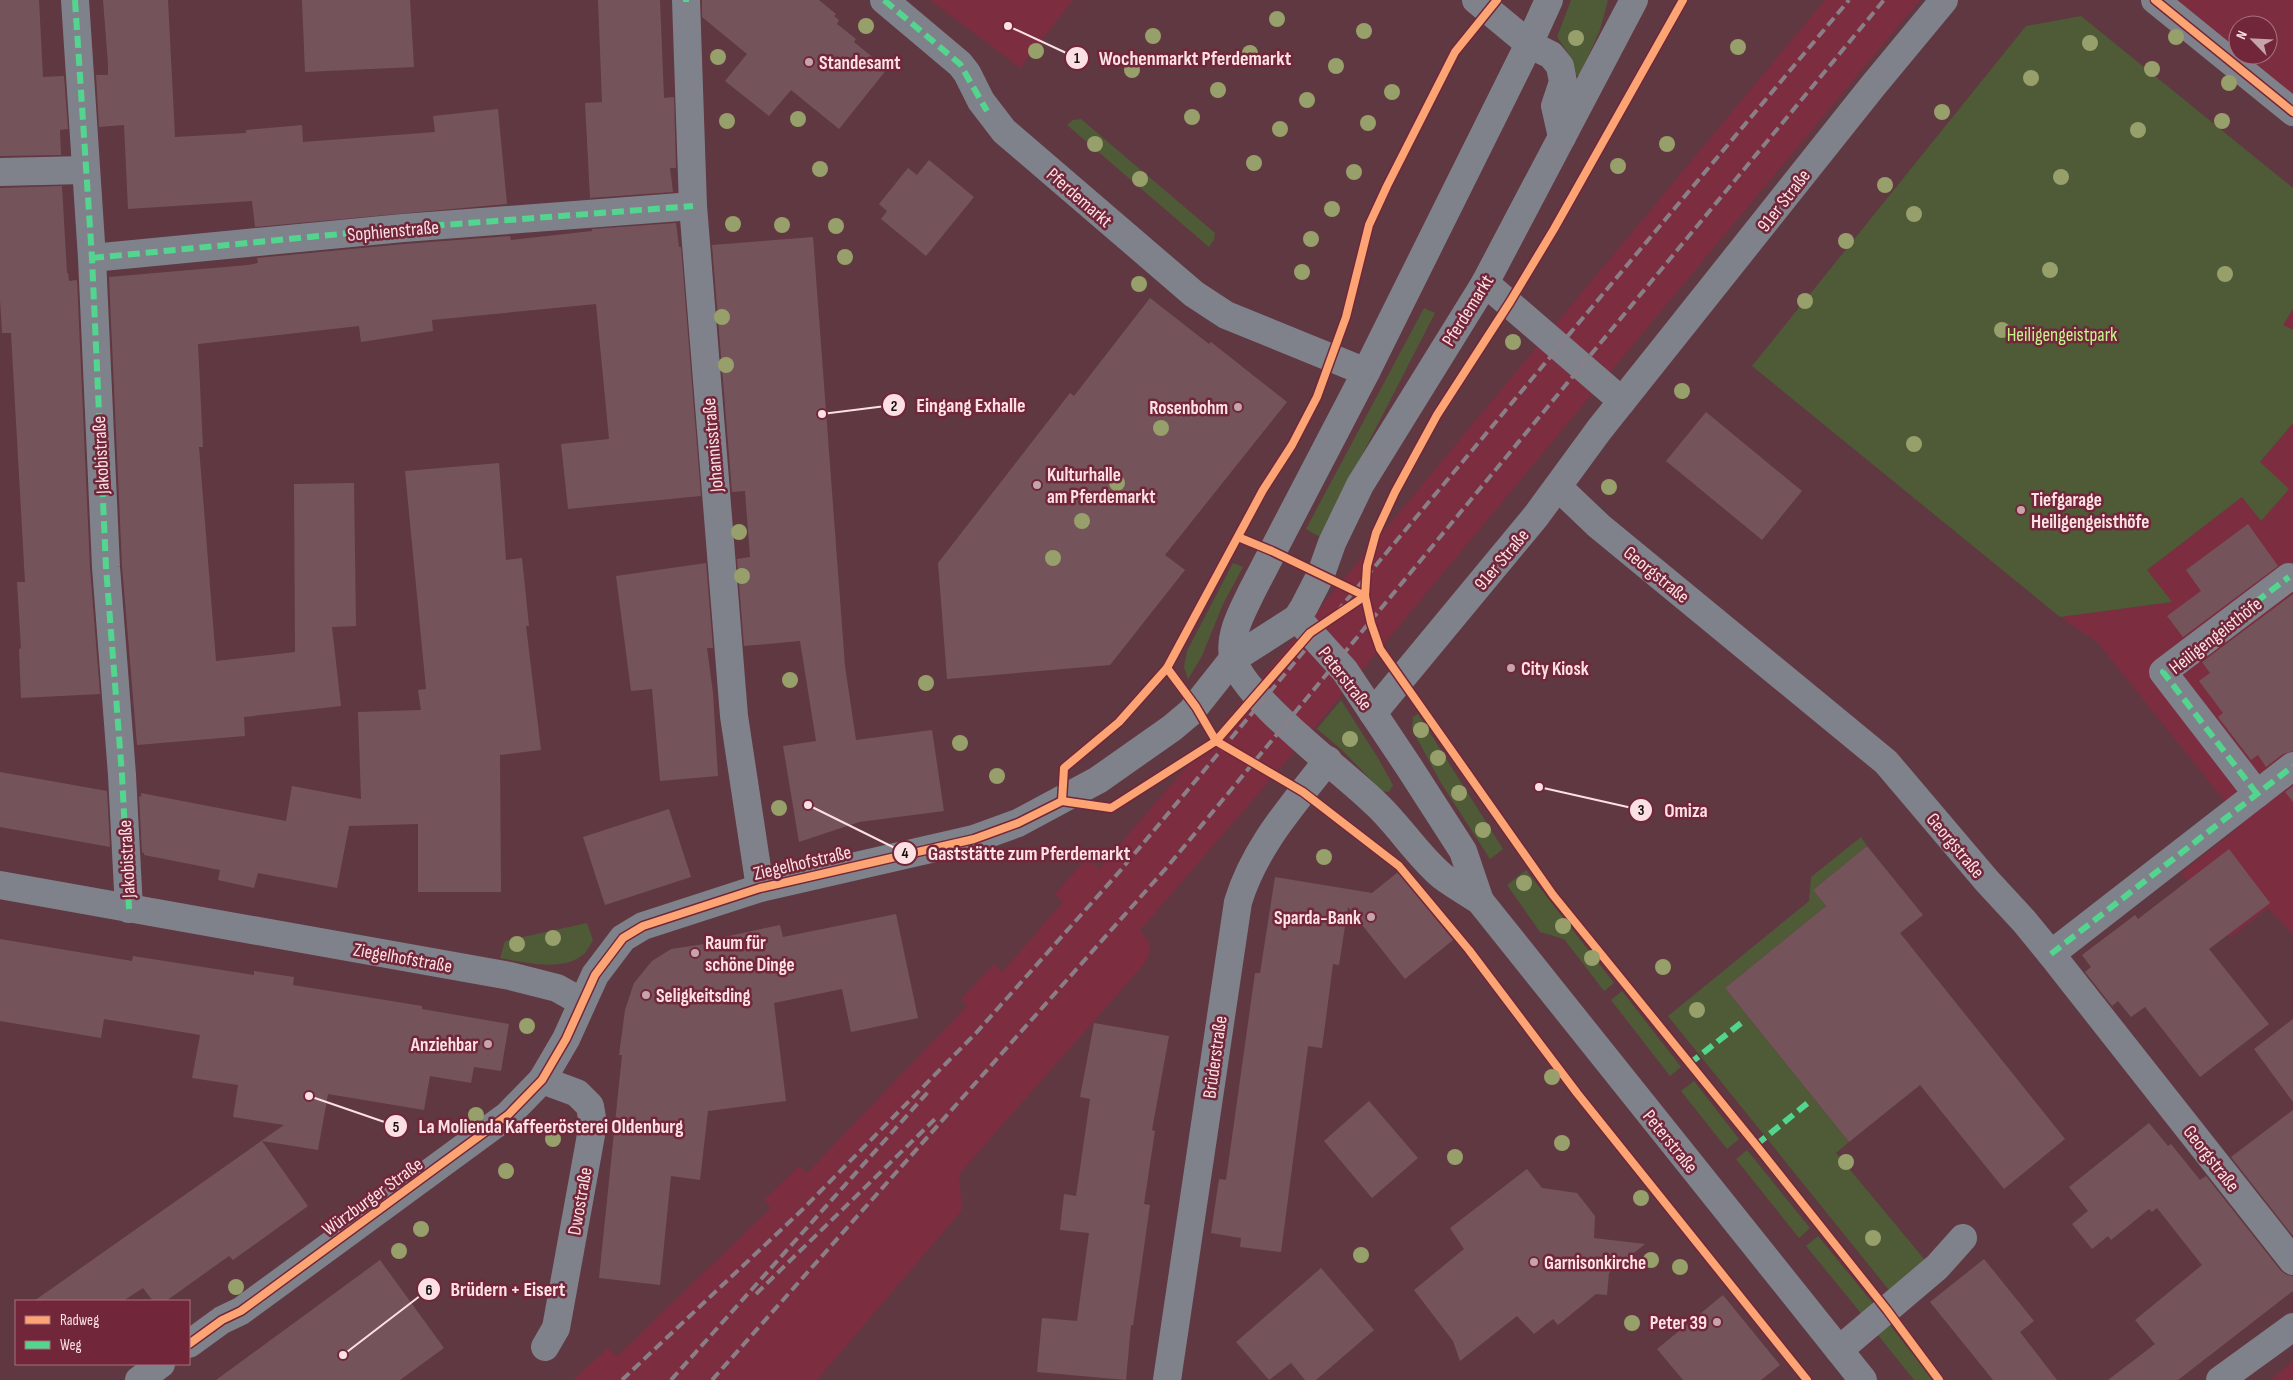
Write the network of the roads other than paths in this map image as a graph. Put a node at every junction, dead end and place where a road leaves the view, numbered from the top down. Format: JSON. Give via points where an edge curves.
{"nodes":[{"id":1,"x":75,"y":0,"type":"edge"},
{"id":2,"x":686,"y":0,"type":"edge"},
{"id":3,"x":884,"y":0,"type":"edge"},
{"id":4,"x":1476,"y":0,"type":"edge"},
{"id":5,"x":1548,"y":0,"type":"edge"},
{"id":6,"x":1634,"y":0,"type":"edge"},
{"id":7,"x":1944,"y":0,"type":"edge"},
{"id":8,"x":2155,"y":0,"type":"edge"},
{"id":9,"x":1529,"y":44,"type":"junction"},
{"id":10,"x":2293,"y":112,"type":"edge"},
{"id":11,"x":1562,"y":137,"type":"junction"},
{"id":12,"x":85,"y":170,"type":"junction"},
{"id":13,"x":0,"y":172,"type":"edge"},
{"id":14,"x":694,"y":206,"type":"junction"},
{"id":15,"x":92,"y":258,"type":"junction"},
{"id":16,"x":1485,"y":283,"type":"junction"},
{"id":17,"x":1366,"y":372,"type":"junction"},
{"id":18,"x":1622,"y":401,"type":"junction"},
{"id":19,"x":1559,"y":488,"type":"junction"},
{"id":20,"x":2289,"y":577,"type":"dead end"},
{"id":21,"x":1297,"y":618,"type":"junction"},
{"id":22,"x":1233,"y":659,"type":"junction"},
{"id":23,"x":1373,"y":713,"type":"junction"},
{"id":24,"x":1328,"y":760,"type":"junction"},
{"id":25,"x":2293,"y":766,"type":"edge"},
{"id":26,"x":2257,"y":794,"type":"junction"},
{"id":27,"x":0,"y":885,"type":"edge"},
{"id":28,"x":760,"y":888,"type":"junction"},
{"id":29,"x":1480,"y":902,"type":"junction"},
{"id":30,"x":129,"y":909,"type":"junction"},
{"id":31,"x":2051,"y":954,"type":"junction"},
{"id":32,"x":582,"y":1002,"type":"junction"},
{"id":33,"x":542,"y":1080,"type":"junction"},
{"id":34,"x":1963,"y":1238,"type":"dead end"},
{"id":35,"x":2293,"y":1261,"type":"edge"},
{"id":36,"x":2293,"y":1327,"type":"edge"},
{"id":37,"x":190,"y":1343,"type":"edge"},
{"id":38,"x":545,"y":1347,"type":"dead end"},
{"id":39,"x":1839,"y":1350,"type":"junction"},
{"id":40,"x":160,"y":1365,"type":"edge"},
{"id":41,"x":139,"y":1380,"type":"edge"},
{"id":42,"x":1167,"y":1380,"type":"edge"},
{"id":43,"x":1863,"y":1380,"type":"edge"},
{"id":44,"x":2220,"y":1380,"type":"edge"}],
"edges":[{"from":1,"to":12,"type":"street","name":"Jakobistraße"},
{"from":2,"to":14,"type":"street","name":"Johannisstraße"},
{"from":3,"to":17,"type":"street","name":"Pferdemarkt","via":[[960,64],[987,111],[1004,131],[1194,294],[1226,315]]},
{"from":4,"to":9,"type":"street"},
{"from":5,"to":9,"type":"street"},
{"from":6,"to":11,"type":"street","name":"Pferdemarkt"},
{"from":7,"to":18,"type":"street","name":"91er Straße"},
{"from":8,"to":10,"type":"street"},
{"from":9,"to":11,"type":"street","via":[[1551,55],[1560,66],[1563,82],[1555,106]]},
{"from":9,"to":17,"type":"street"},
{"from":11,"to":16,"type":"street","name":"Pferdemarkt"},
{"from":12,"to":13,"type":"street"},
{"from":12,"to":15,"type":"street","name":"Jakobistraße"},
{"from":14,"to":15,"type":"street","name":"Sophienstraße","via":[[403,228]]},
{"from":14,"to":28,"type":"street","name":"Johannisstraße","via":[[734,716]]},
{"from":15,"to":30,"type":"street","name":"Jakobistraße","via":[[106,567]]},
{"from":16,"to":18,"type":"street"},
{"from":16,"to":21,"type":"street","name":"Pferdemarkt","via":[[1360,485],[1321,574]]},
{"from":17,"to":22,"type":"street","via":[[1236,626]]},
{"from":18,"to":19,"type":"street","name":"91er Straße"},
{"from":19,"to":23,"type":"street","name":"91er Straße"},
{"from":19,"to":31,"type":"street","name":"Georgstraße","via":[[1599,526],[1886,762]]},
{"from":20,"to":26,"type":"street","name":"Heiligengeisthöfe","via":[[2163,672]]},
{"from":21,"to":22,"type":"street"},
{"from":21,"to":23,"type":"street","name":"Peterstraße","via":[[1345,671]]},
{"from":22,"to":24,"type":"street","name":"Peterstraße","via":[[1247,684],[1268,708]]},
{"from":22,"to":28,"type":"street","name":"Ziegelhofstraße","via":[[1192,712],[1172,728],[1098,780],[1018,823],[974,839]]},
{"from":23,"to":29,"type":"street","name":"Peterstraße","via":[[1463,852]]},
{"from":24,"to":29,"type":"street","name":"Peterstraße","via":[[1376,803],[1442,876]]},
{"from":24,"to":42,"type":"street","name":"Brüderstraße","via":[[1260,850],[1238,902]]},
{"from":25,"to":26,"type":"street"},
{"from":26,"to":31,"type":"street"},
{"from":27,"to":30,"type":"street","name":"Ziegelhofstraße"},
{"from":28,"to":32,"type":"street","name":"Ziegelhofstraße","via":[[672,914],[623,938],[595,975]]},
{"from":29,"to":39,"type":"street","name":"Peterstraße"},
{"from":30,"to":32,"type":"street","name":"Ziegelhofstraße","via":[[510,976],[550,986]]},
{"from":31,"to":35,"type":"street","name":"Georgstraße"},
{"from":32,"to":33,"type":"street","name":"Würzburger Straße","via":[[566,1039]]},
{"from":33,"to":37,"type":"street","name":"Würzburger Straße","via":[[497,1125],[241,1311],[222,1320]]},
{"from":33,"to":38,"type":"street","name":"Dwostraße","via":[[577,1093],[590,1106],[593,1124],[556,1328]]},
{"from":34,"to":39,"type":"street","via":[[1937,1267]]},
{"from":36,"to":44,"type":"street"},
{"from":39,"to":43,"type":"street","name":"Peterstraße"},
{"from":40,"to":41,"type":"street"}]}
